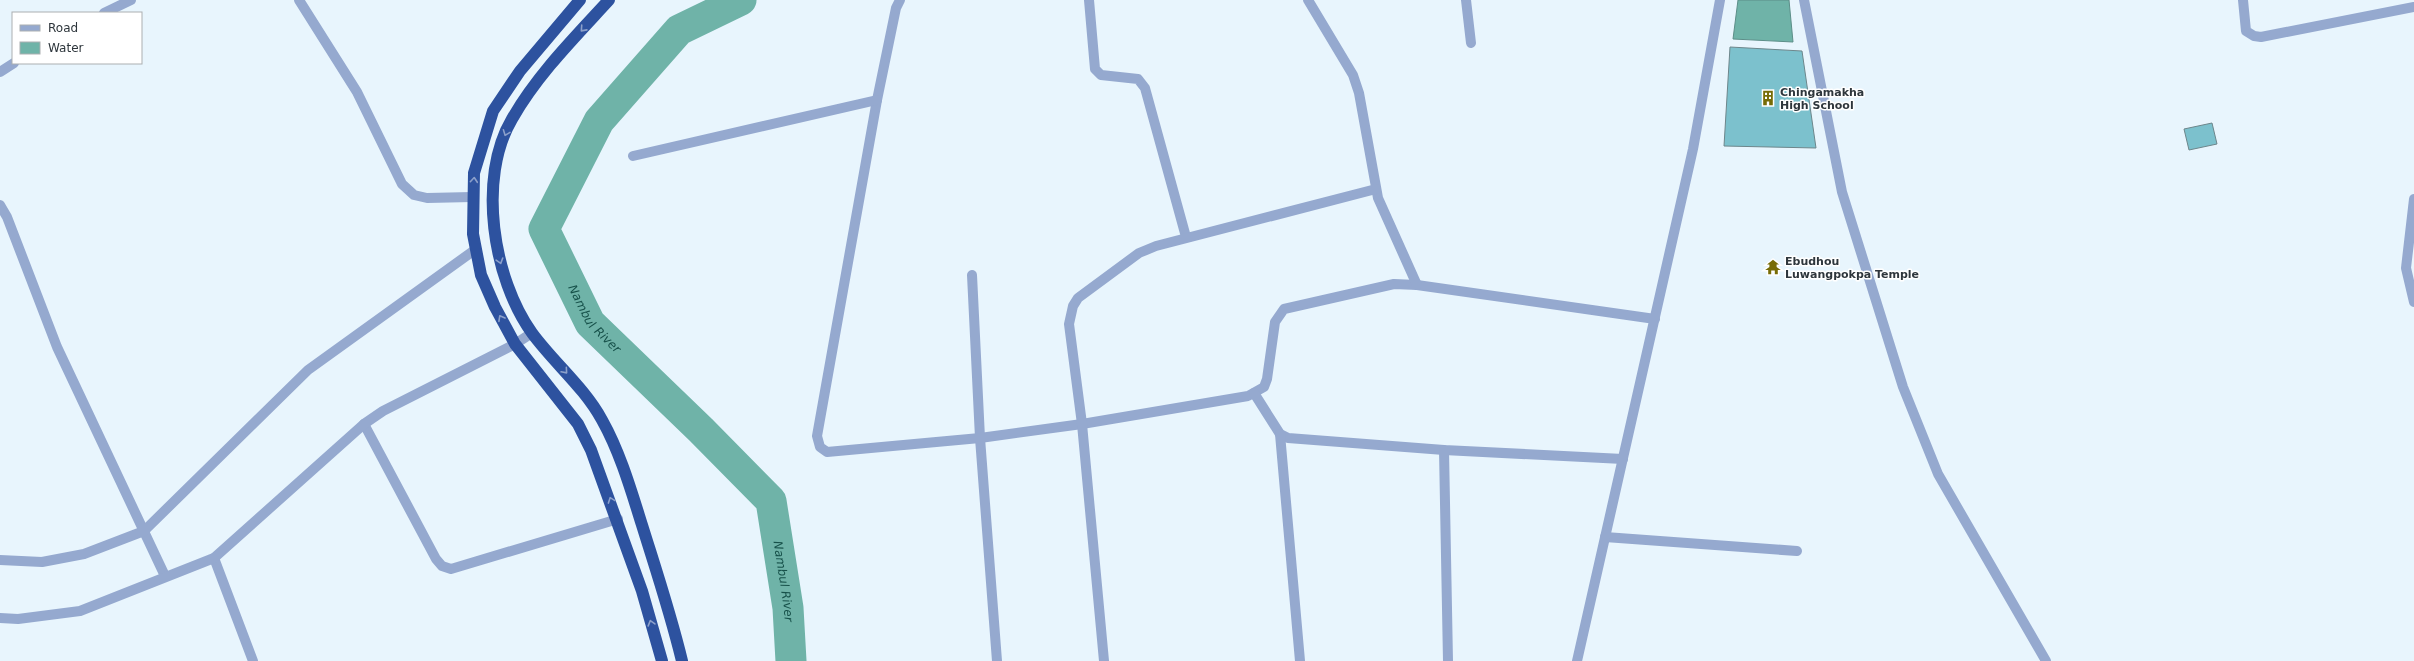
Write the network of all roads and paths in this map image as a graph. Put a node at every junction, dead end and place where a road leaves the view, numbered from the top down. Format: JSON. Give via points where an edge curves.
{"nodes":[{"id":1,"x":131,"y":0,"type":"edge"},
{"id":2,"x":298,"y":0,"type":"edge"},
{"id":3,"x":580,"y":0,"type":"edge"},
{"id":4,"x":609,"y":0,"type":"edge"},
{"id":5,"x":900,"y":0,"type":"edge"},
{"id":6,"x":1089,"y":0,"type":"edge"},
{"id":7,"x":1308,"y":0,"type":"edge"},
{"id":8,"x":1466,"y":0,"type":"edge"},
{"id":9,"x":1720,"y":0,"type":"edge"},
{"id":10,"x":1804,"y":0,"type":"edge"},
{"id":11,"x":2243,"y":0,"type":"edge"},
{"id":12,"x":2414,"y":7,"type":"edge"},
{"id":13,"x":106,"y":12,"type":"edge"},
{"id":14,"x":1471,"y":43,"type":"dead end"},
{"id":15,"x":12,"y":64,"type":"edge"},
{"id":16,"x":0,"y":72,"type":"edge"},
{"id":17,"x":876,"y":100,"type":"junction"},
{"id":18,"x":633,"y":156,"type":"dead end"},
{"id":19,"x":1376,"y":189,"type":"junction"},
{"id":20,"x":472,"y":197,"type":"junction"},
{"id":21,"x":2414,"y":199,"type":"edge"},
{"id":22,"x":0,"y":205,"type":"edge"},
{"id":23,"x":1186,"y":237,"type":"junction"},
{"id":24,"x":476,"y":249,"type":"junction"},
{"id":25,"x":2410,"y":268,"type":"edge"},
{"id":26,"x":972,"y":275,"type":"dead end"},
{"id":27,"x":1417,"y":285,"type":"junction"},
{"id":28,"x":2414,"y":302,"type":"edge"},
{"id":29,"x":1655,"y":319,"type":"junction"},
{"id":30,"x":532,"y":333,"type":"junction"},
{"id":31,"x":515,"y":344,"type":"junction"},
{"id":32,"x":1254,"y":393,"type":"junction"},
{"id":33,"x":364,"y":424,"type":"junction"},
{"id":34,"x":1082,"y":424,"type":"junction"},
{"id":35,"x":1280,"y":434,"type":"junction"},
{"id":36,"x":980,"y":438,"type":"junction"},
{"id":37,"x":1444,"y":450,"type":"junction"},
{"id":38,"x":1623,"y":458,"type":"junction"},
{"id":39,"x":618,"y":519,"type":"junction"},
{"id":40,"x":144,"y":531,"type":"junction"},
{"id":41,"x":1605,"y":537,"type":"junction"},
{"id":42,"x":1797,"y":552,"type":"dead end"},
{"id":43,"x":214,"y":558,"type":"junction"},
{"id":44,"x":0,"y":560,"type":"edge"},
{"id":45,"x":165,"y":576,"type":"junction"},
{"id":46,"x":0,"y":618,"type":"edge"},
{"id":47,"x":253,"y":661,"type":"edge"},
{"id":48,"x":662,"y":661,"type":"edge"},
{"id":49,"x":682,"y":661,"type":"edge"},
{"id":50,"x":998,"y":661,"type":"edge"},
{"id":51,"x":1104,"y":661,"type":"edge"},
{"id":52,"x":1300,"y":661,"type":"edge"},
{"id":53,"x":1448,"y":661,"type":"edge"},
{"id":54,"x":1577,"y":661,"type":"edge"},
{"id":55,"x":2046,"y":661,"type":"edge"}],
"edges":[{"from":1,"to":13,"type":"street"},
{"from":2,"to":20,"type":"street","via":[[357,92],[402,184],[414,195],[427,198]]},
{"from":20,"to":3,"type":"highway","one_way":true,"via":[[477,159],[493,111],[520,71]]},
{"from":4,"to":30,"type":"highway","one_way":true,"via":[[534,86],[511,120],[500,149],[493,189],[498,254],[516,306]]},
{"from":5,"to":17,"type":"street","via":[[896,8]]},
{"from":6,"to":23,"type":"street","via":[[1095,69],[1101,75],[1138,79],[1145,88]]},
{"from":7,"to":19,"type":"street","via":[[1353,75],[1359,93]]},
{"from":8,"to":14,"type":"street"},
{"from":9,"to":29,"type":"street","via":[[1693,149]]},
{"from":10,"to":55,"type":"street","via":[[1842,192],[1903,387],[1938,474]]},
{"from":11,"to":12,"type":"street","via":[[2246,31],[2261,37]]},
{"from":15,"to":16,"type":"street"},
{"from":17,"to":18,"type":"street"},
{"from":17,"to":36,"type":"street","via":[[816,436],[820,447],[827,452]]},
{"from":19,"to":23,"type":"street"},
{"from":19,"to":27,"type":"street"},
{"from":20,"to":24,"type":"highway"},
{"from":21,"to":25,"type":"street"},
{"from":22,"to":40,"type":"street","via":[[7,217],[56,347]]},
{"from":23,"to":34,"type":"street","via":[[1139,253],[1078,298],[1073,306],[1069,324]]},
{"from":31,"to":24,"type":"highway","one_way":true,"via":[[481,275]]},
{"from":24,"to":40,"type":"street","via":[[308,370]]},
{"from":25,"to":28,"type":"street"},
{"from":26,"to":36,"type":"street"},
{"from":27,"to":29,"type":"street"},
{"from":27,"to":32,"type":"street","via":[[1394,284],[1284,309],[1275,322],[1267,379],[1264,387]]},
{"from":29,"to":38,"type":"street"},
{"from":30,"to":31,"type":"street"},
{"from":30,"to":49,"type":"highway","one_way":true,"via":[[577,385],[602,420],[616,449],[660,580]]},
{"from":31,"to":33,"type":"street","via":[[383,410]]},
{"from":39,"to":31,"type":"highway","one_way":true,"via":[[592,450],[578,424]]},
{"from":32,"to":34,"type":"street"},
{"from":32,"to":35,"type":"street"},
{"from":33,"to":39,"type":"street","via":[[436,559],[446,568],[451,569]]},
{"from":33,"to":43,"type":"street"},
{"from":34,"to":36,"type":"street"},
{"from":34,"to":51,"type":"street"},
{"from":35,"to":37,"type":"street","via":[[1288,438]]},
{"from":35,"to":52,"type":"street"},
{"from":36,"to":50,"type":"street"},
{"from":37,"to":38,"type":"street"},
{"from":37,"to":53,"type":"street"},
{"from":38,"to":41,"type":"street"},
{"from":48,"to":39,"type":"highway","one_way":true},
{"from":40,"to":44,"type":"street","via":[[84,554],[42,562]]},
{"from":40,"to":45,"type":"street"},
{"from":41,"to":42,"type":"street"},
{"from":41,"to":54,"type":"street"},
{"from":43,"to":45,"type":"street"},
{"from":43,"to":47,"type":"street"},
{"from":45,"to":46,"type":"street","via":[[80,611],[18,619]]}]}
